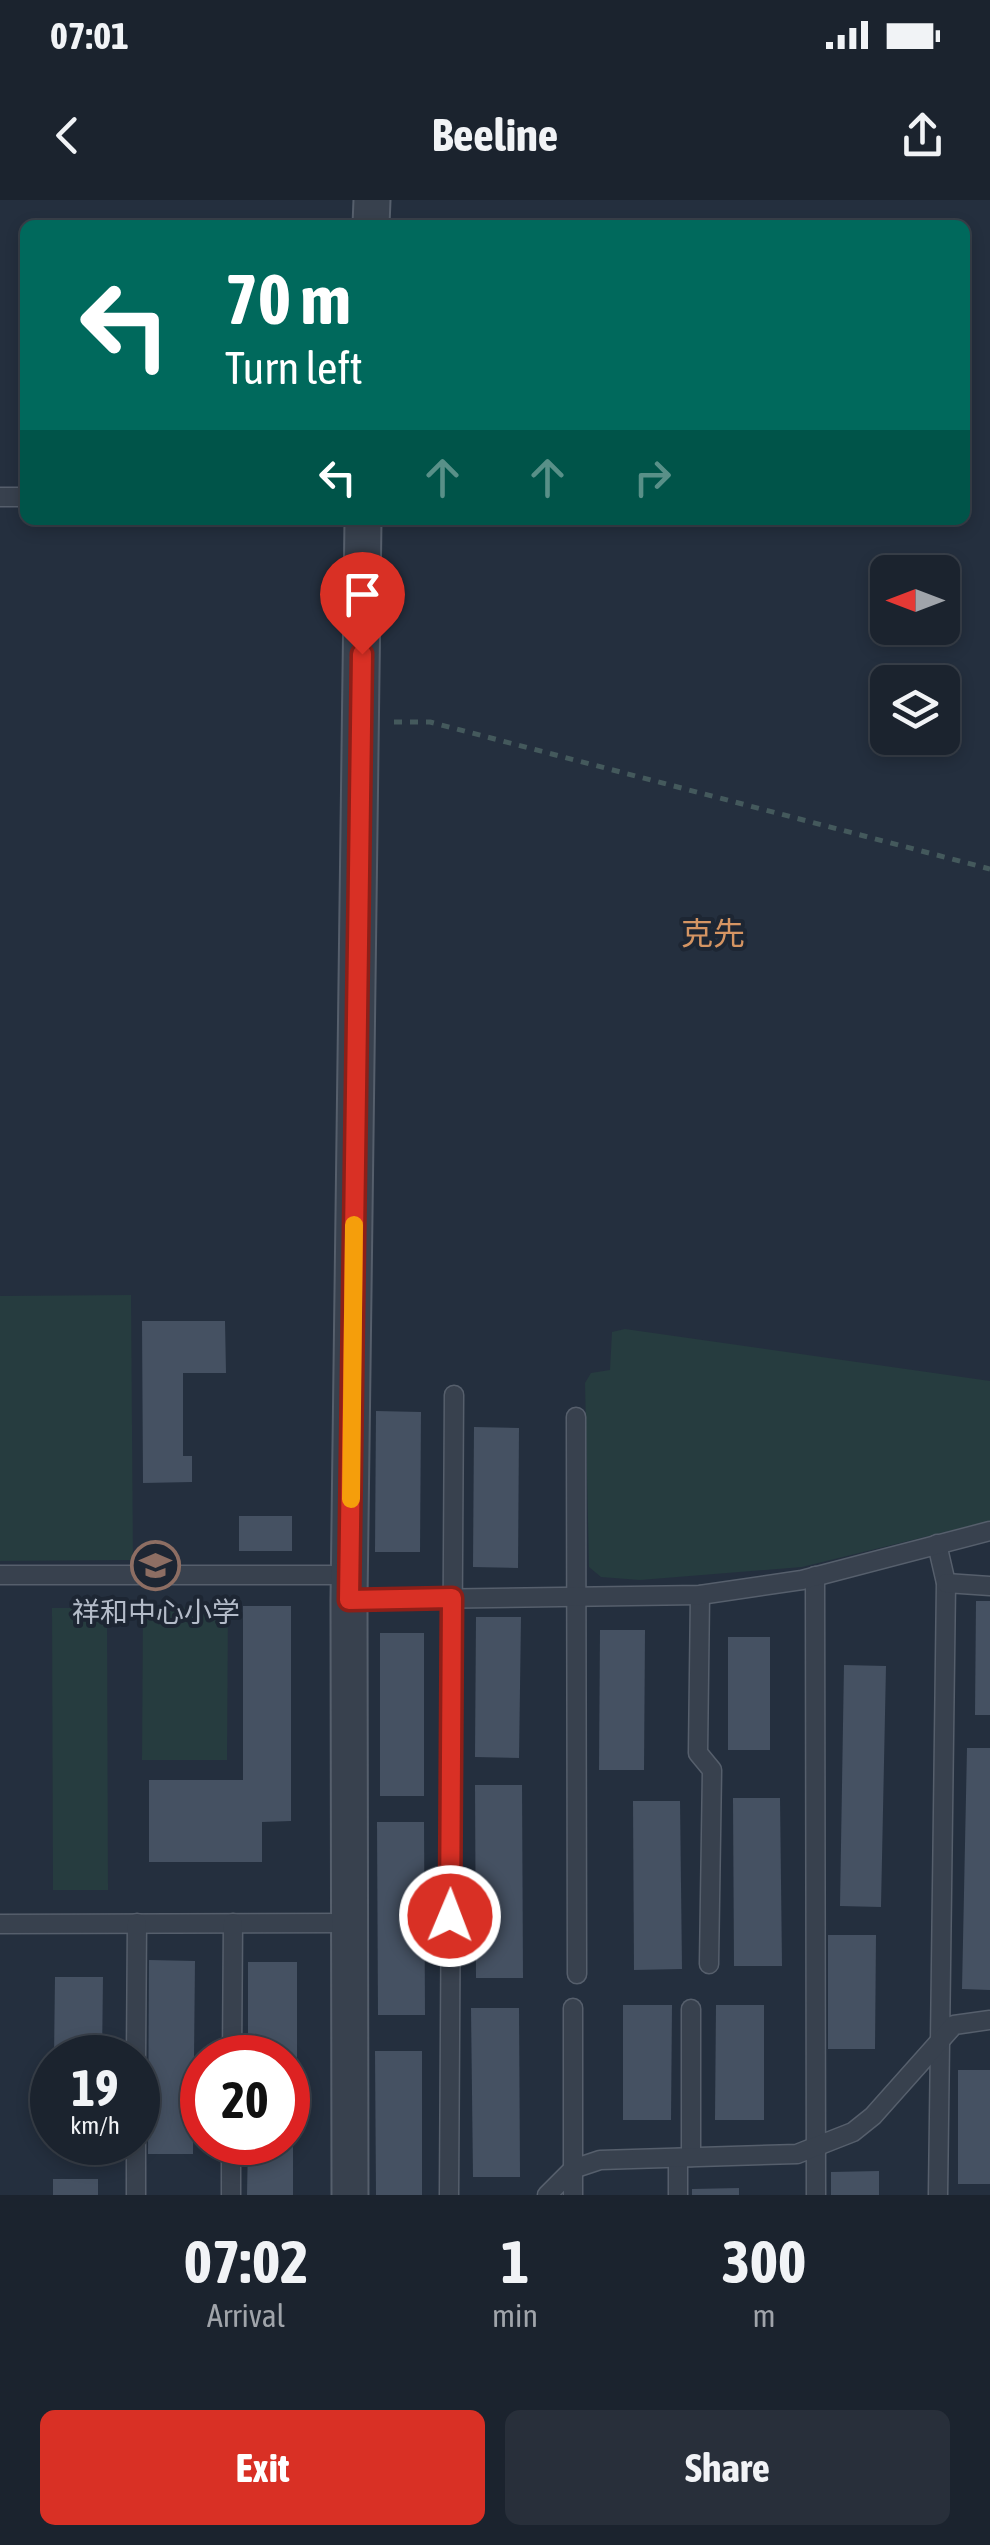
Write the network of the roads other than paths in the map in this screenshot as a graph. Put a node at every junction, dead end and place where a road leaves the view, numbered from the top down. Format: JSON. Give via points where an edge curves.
{"nodes":[{"id":1,"x":363,"y":525,"type":"edge"},
{"id":2,"x":454,"y":1396,"type":"dead end"},
{"id":3,"x":576,"y":1417,"type":"dead end"},
{"id":4,"x":990,"y":1531,"type":"edge"},
{"id":5,"x":937,"y":1544,"type":"junction"},
{"id":6,"x":0,"y":1576,"type":"edge"},
{"id":7,"x":815,"y":1576,"type":"junction"},
{"id":8,"x":946,"y":1583,"type":"junction"},
{"id":9,"x":990,"y":1586,"type":"edge"},
{"id":10,"x":349,"y":1587,"type":"junction"},
{"id":11,"x":700,"y":1595,"type":"junction"},
{"id":12,"x":576,"y":1596,"type":"junction"},
{"id":13,"x":452,"y":1598,"type":"junction"},
{"id":14,"x":137,"y":1923,"type":"junction"},
{"id":15,"x":233,"y":1923,"type":"junction"},
{"id":16,"x":348,"y":1923,"type":"junction"},
{"id":17,"x":0,"y":1924,"type":"edge"},
{"id":18,"x":709,"y":1964,"type":"dead end"},
{"id":19,"x":577,"y":1974,"type":"dead end"},
{"id":20,"x":573,"y":2008,"type":"dead end"},
{"id":21,"x":692,"y":2009,"type":"dead end"},
{"id":22,"x":990,"y":2020,"type":"edge"},
{"id":23,"x":136,"y":2035,"type":"edge"},
{"id":24,"x":232,"y":2035,"type":"edge"},
{"id":25,"x":940,"y":2042,"type":"junction"},
{"id":26,"x":816,"y":2147,"type":"junction"},
{"id":27,"x":684,"y":2158,"type":"junction"},
{"id":28,"x":136,"y":2165,"type":"edge"},
{"id":29,"x":231,"y":2165,"type":"edge"},
{"id":30,"x":573,"y":2170,"type":"junction"},
{"id":31,"x":136,"y":2195,"type":"edge"},
{"id":32,"x":231,"y":2195,"type":"edge"},
{"id":33,"x":350,"y":2195,"type":"edge"},
{"id":34,"x":448,"y":2195,"type":"edge"},
{"id":35,"x":547,"y":2195,"type":"edge"},
{"id":36,"x":573,"y":2195,"type":"edge"},
{"id":37,"x":678,"y":2195,"type":"edge"},
{"id":38,"x":816,"y":2195,"type":"edge"},
{"id":39,"x":938,"y":2195,"type":"edge"}],
"edges":[{"from":1,"to":10,"type":"street"},
{"from":2,"to":13,"type":"lane"},
{"from":3,"to":12,"type":"lane"},
{"from":4,"to":5,"type":"lane"},
{"from":5,"to":7,"type":"lane"},
{"from":5,"to":8,"type":"lane"},
{"from":6,"to":10,"type":"lane"},
{"from":7,"to":11,"type":"lane"},
{"from":7,"to":26,"type":"lane"},
{"from":8,"to":9,"type":"lane"},
{"from":8,"to":25,"type":"lane"},
{"from":10,"to":13,"type":"lane"},
{"from":10,"to":16,"type":"street"},
{"from":11,"to":12,"type":"lane"},
{"from":11,"to":18,"type":"lane","via":[[698,1753],[712,1770]]},
{"from":12,"to":13,"type":"lane"},
{"from":12,"to":19,"type":"lane"},
{"from":13,"to":34,"type":"lane"},
{"from":14,"to":15,"type":"lane"},
{"from":14,"to":17,"type":"lane"},
{"from":14,"to":23,"type":"lane"},
{"from":15,"to":16,"type":"lane"},
{"from":15,"to":24,"type":"lane"},
{"from":16,"to":33,"type":"street"},
{"from":20,"to":30,"type":"lane"},
{"from":21,"to":27,"type":"lane"},
{"from":22,"to":25,"type":"lane","via":[[954,2025]]},
{"from":25,"to":26,"type":"lane","via":[[874,2116]]},
{"from":25,"to":39,"type":"lane"},
{"from":26,"to":27,"type":"lane","via":[[797,2154]]},
{"from":26,"to":38,"type":"lane"},
{"from":27,"to":30,"type":"lane","via":[[600,2160]]},
{"from":27,"to":37,"type":"lane"},
{"from":28,"to":31,"type":"lane"},
{"from":29,"to":32,"type":"lane"},
{"from":30,"to":35,"type":"lane"},
{"from":30,"to":36,"type":"lane"}]}
